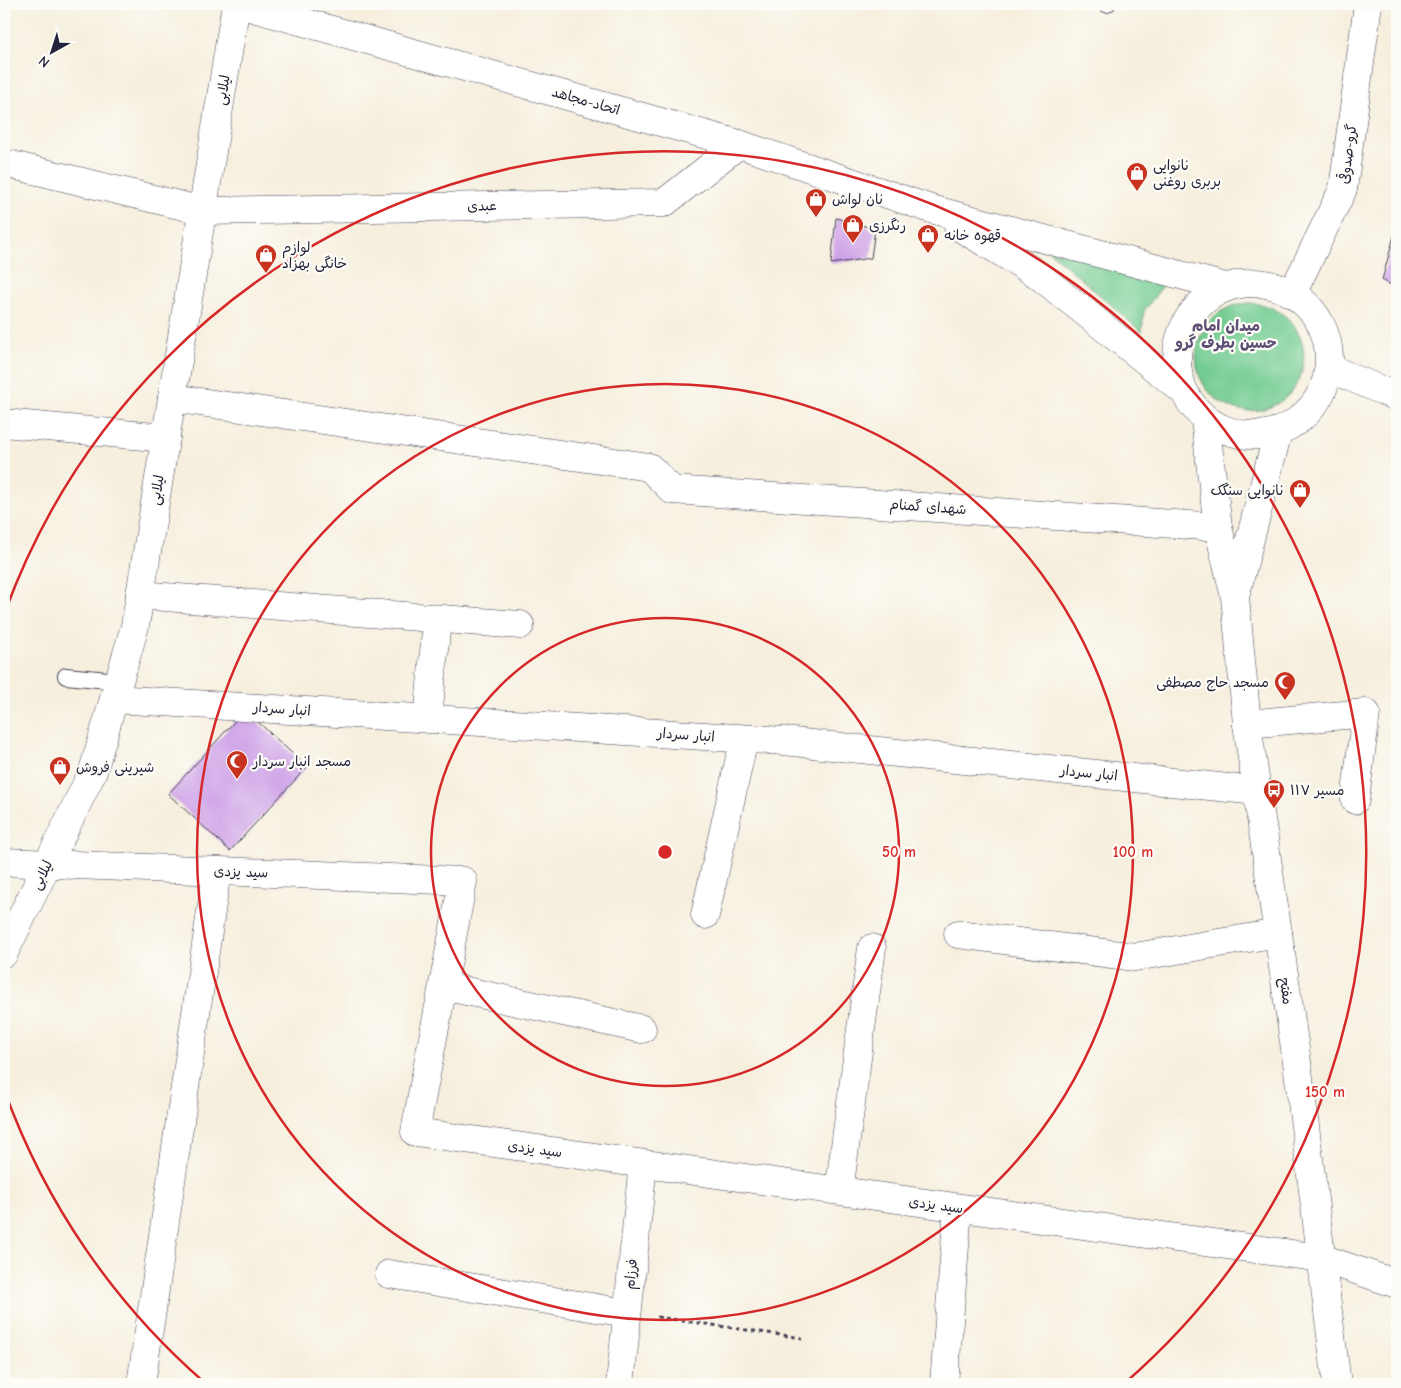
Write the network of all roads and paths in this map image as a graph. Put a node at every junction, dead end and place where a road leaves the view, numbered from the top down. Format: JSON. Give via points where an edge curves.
{"nodes":[{"id":1,"x":238,"y":4,"type":"edge"},
{"id":2,"x":1368,"y":4,"type":"edge"},
{"id":3,"x":739,"y":144,"type":"junction"},
{"id":4,"x":4,"y":163,"type":"edge"},
{"id":5,"x":931,"y":209,"type":"junction"},
{"id":6,"x":204,"y":211,"type":"junction"},
{"id":7,"x":1226,"y":287,"type":"junction"},
{"id":8,"x":1292,"y":294,"type":"junction"},
{"id":9,"x":1329,"y":368,"type":"junction"},
{"id":10,"x":1181,"y":389,"type":"junction"},
{"id":11,"x":1397,"y":397,"type":"edge"},
{"id":12,"x":172,"y":398,"type":"junction"},
{"id":13,"x":1205,"y":420,"type":"junction"},
{"id":14,"x":4,"y":423,"type":"edge"},
{"id":15,"x":1278,"y":432,"type":"junction"},
{"id":16,"x":166,"y":438,"type":"junction"},
{"id":17,"x":1218,"y":527,"type":"junction"},
{"id":18,"x":140,"y":594,"type":"junction"},
{"id":19,"x":1235,"y":597,"type":"junction"},
{"id":20,"x":437,"y":619,"type":"junction"},
{"id":21,"x":520,"y":625,"type":"dead end"},
{"id":22,"x":66,"y":676,"type":"dead end"},
{"id":23,"x":117,"y":690,"type":"junction"},
{"id":24,"x":428,"y":718,"type":"junction"},
{"id":25,"x":1247,"y":724,"type":"junction"},
{"id":26,"x":744,"y":739,"type":"junction"},
{"id":27,"x":1257,"y":791,"type":"junction"},
{"id":28,"x":1355,"y":800,"type":"dead end"},
{"id":29,"x":4,"y":862,"type":"edge"},
{"id":30,"x":48,"y":864,"type":"junction"},
{"id":31,"x":217,"y":871,"type":"junction"},
{"id":32,"x":705,"y":915,"type":"dead end"},
{"id":33,"x":1278,"y":933,"type":"junction"},
{"id":34,"x":958,"y":934,"type":"dead end"},
{"id":35,"x":872,"y":948,"type":"dead end"},
{"id":36,"x":4,"y":953,"type":"edge"},
{"id":37,"x":443,"y":986,"type":"junction"},
{"id":38,"x":642,"y":1029,"type":"dead end"},
{"id":39,"x":643,"y":1164,"type":"junction"},
{"id":40,"x":839,"y":1191,"type":"junction"},
{"id":41,"x":958,"y":1208,"type":"junction"},
{"id":42,"x":1321,"y":1258,"type":"junction"},
{"id":43,"x":389,"y":1274,"type":"dead end"},
{"id":44,"x":1397,"y":1284,"type":"edge"},
{"id":45,"x":627,"y":1313,"type":"junction"},
{"id":46,"x":802,"y":1338,"type":"dead end"},
{"id":47,"x":141,"y":1384,"type":"edge"},
{"id":48,"x":620,"y":1384,"type":"edge"},
{"id":49,"x":944,"y":1384,"type":"edge"},
{"id":50,"x":1337,"y":1384,"type":"edge"}],
"edges":[{"from":1,"to":3,"type":"street","name":"اتحاد-مجاهد"},
{"from":1,"to":6,"type":"street","name":"لیلابی"},
{"from":2,"to":8,"type":"street","name":"گرو-صدوقی","via":[[1343,189]]},
{"from":3,"to":5,"type":"street","name":"اتحاد-مجاهد"},
{"from":3,"to":6,"type":"street","name":"عبدی","via":[[664,203]]},
{"from":4,"to":6,"type":"street","name":"عبدی"},
{"from":5,"to":7,"type":"street"},
{"from":5,"to":10,"type":"street","via":[[1037,274]]},
{"from":6,"to":12,"type":"street","name":"لیلابی"},
{"from":7,"to":8,"type":"street","via":[[1248,282],[1271,285]]},
{"from":7,"to":10,"type":"street","via":[[1204,299],[1184,325],[1178,340],[1176,364]]},
{"from":8,"to":9,"type":"street","via":[[1322,325],[1328,346]]},
{"from":9,"to":11,"type":"street"},
{"from":9,"to":15,"type":"street","via":[[1324,389],[1313,407],[1297,422]]},
{"from":10,"to":13,"type":"street"},
{"from":12,"to":16,"type":"street","name":"لیلابی"},
{"from":12,"to":17,"type":"street","name":"شهدای گمنام","via":[[649,467],[672,490]]},
{"from":13,"to":15,"type":"street","via":[[1227,432],[1253,437]]},
{"from":13,"to":17,"type":"street"},
{"from":14,"to":16,"type":"street"},
{"from":15,"to":19,"type":"street"},
{"from":16,"to":18,"type":"street","name":"لیلابی"},
{"from":17,"to":19,"type":"street"},
{"from":18,"to":20,"type":"street"},
{"from":18,"to":23,"type":"street","name":"لیلابی","via":[[135,626]]},
{"from":19,"to":25,"type":"street","name":"مفتح"},
{"from":20,"to":21,"type":"street"},
{"from":20,"to":24,"type":"street"},
{"from":22,"to":23,"type":"lane"},
{"from":23,"to":24,"type":"street","name":"انبار سردار"},
{"from":23,"to":30,"type":"street","name":"لیلابی","via":[[93,771]]},
{"from":24,"to":26,"type":"street","name":"انبار سردار"},
{"from":25,"to":27,"type":"street","name":"مفتح"},
{"from":25,"to":28,"type":"street","via":[[1366,713]]},
{"from":26,"to":27,"type":"street","name":"انبار سردار"},
{"from":26,"to":32,"type":"street"},
{"from":27,"to":33,"type":"street","name":"مفتح"},
{"from":29,"to":30,"type":"street","name":"سید یزدی"},
{"from":30,"to":31,"type":"street","name":"سید یزدی"},
{"from":30,"to":36,"type":"street","name":"لیلابی"},
{"from":31,"to":37,"type":"street","name":"سید یزدی","via":[[463,881]]},
{"from":31,"to":47,"type":"street"},
{"from":33,"to":34,"type":"street","via":[[1134,957]]},
{"from":33,"to":42,"type":"street","name":"مفتح"},
{"from":35,"to":40,"type":"street"},
{"from":37,"to":38,"type":"street"},
{"from":37,"to":39,"type":"street","name":"سید یزدی","via":[[415,1132]]},
{"from":39,"to":40,"type":"street","name":"سید یزدی"},
{"from":39,"to":45,"type":"street","name":"فرزام"},
{"from":40,"to":41,"type":"street","name":"سید یزدی"},
{"from":41,"to":42,"type":"street","name":"سید یزدی"},
{"from":41,"to":49,"type":"street"},
{"from":42,"to":44,"type":"street","name":"سید یزدی"},
{"from":42,"to":50,"type":"street","name":"مفتح"},
{"from":43,"to":45,"type":"street"},
{"from":45,"to":46,"type":"path"},
{"from":45,"to":48,"type":"street","name":"فرزام"}]}
